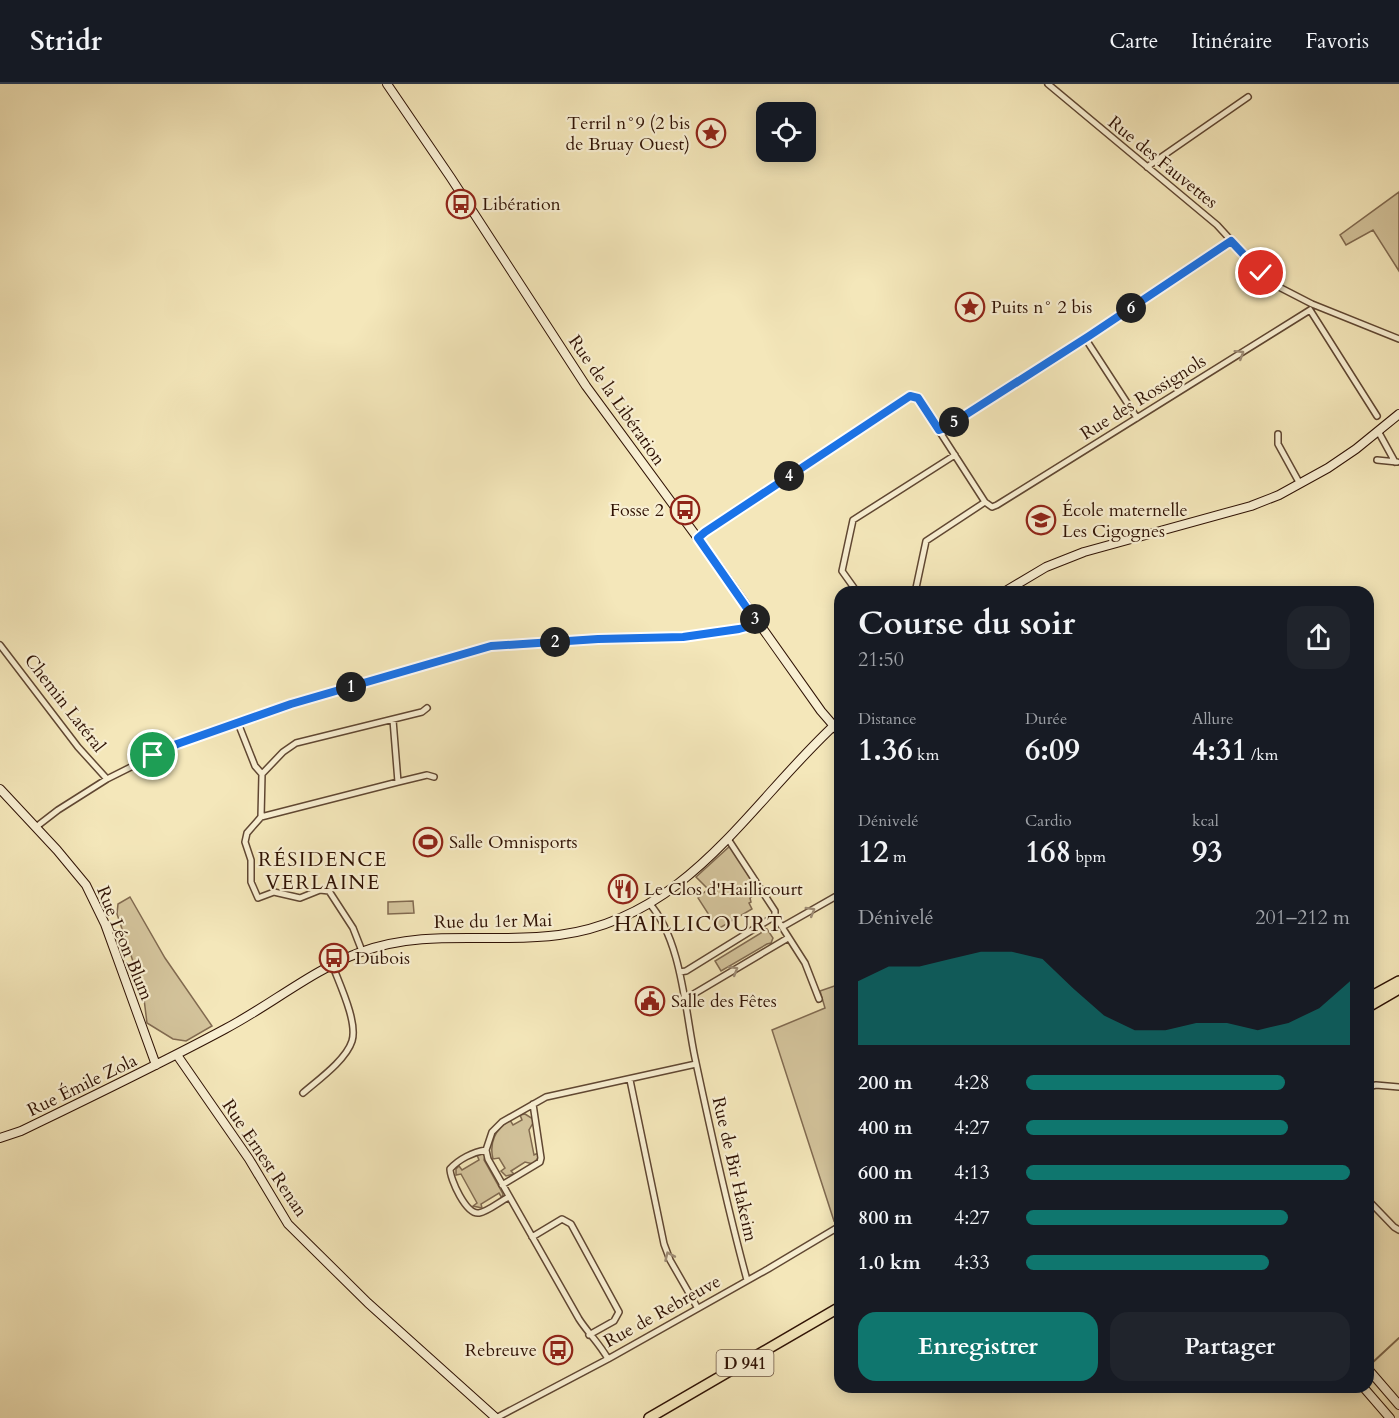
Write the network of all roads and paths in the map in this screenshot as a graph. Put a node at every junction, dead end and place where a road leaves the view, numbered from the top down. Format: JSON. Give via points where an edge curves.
{"nodes":[{"id":1,"x":387,"y":84,"type":"edge"},
{"id":2,"x":1048,"y":84,"type":"edge"},
{"id":3,"x":1248,"y":98,"type":"dead end"},
{"id":4,"x":1146,"y":167,"type":"junction"},
{"id":5,"x":1231,"y":241,"type":"junction"},
{"id":6,"x":1311,"y":307,"type":"junction"},
{"id":7,"x":1085,"y":338,"type":"junction"},
{"id":8,"x":1399,"y":339,"type":"edge"},
{"id":9,"x":1399,"y":414,"type":"edge"},
{"id":10,"x":1377,"y":416,"type":"dead end"},
{"id":11,"x":1137,"y":418,"type":"junction"},
{"id":12,"x":939,"y":430,"type":"junction"},
{"id":13,"x":1378,"y":431,"type":"junction"},
{"id":14,"x":1278,"y":434,"type":"dead end"},
{"id":15,"x":955,"y":455,"type":"junction"},
{"id":16,"x":1377,"y":460,"type":"dead end"},
{"id":17,"x":1397,"y":462,"type":"edge"},
{"id":18,"x":1300,"y":484,"type":"junction"},
{"id":19,"x":985,"y":502,"type":"junction"},
{"id":20,"x":698,"y":538,"type":"junction"},
{"id":21,"x":853,"y":586,"type":"edge"},
{"id":22,"x":916,"y":586,"type":"edge"},
{"id":23,"x":1014,"y":586,"type":"edge"},
{"id":24,"x":758,"y":624,"type":"junction"},
{"id":25,"x":0,"y":645,"type":"edge"},
{"id":26,"x":427,"y":708,"type":"dead end"},
{"id":27,"x":393,"y":720,"type":"junction"},
{"id":28,"x":238,"y":723,"type":"junction"},
{"id":29,"x":833,"y":726,"type":"joint"},
{"id":30,"x":262,"y":774,"type":"junction"},
{"id":31,"x":434,"y":777,"type":"dead end"},
{"id":32,"x":107,"y":779,"type":"junction"},
{"id":33,"x":398,"y":782,"type":"junction"},
{"id":34,"x":0,"y":789,"type":"edge"},
{"id":35,"x":261,"y":817,"type":"junction"},
{"id":36,"x":36,"y":827,"type":"junction"},
{"id":37,"x":728,"y":839,"type":"junction"},
{"id":38,"x":834,"y":897,"type":"edge"},
{"id":39,"x":649,"y":903,"type":"junction"},
{"id":40,"x":775,"y":916,"type":"junction"},
{"id":41,"x":782,"y":927,"type":"junction"},
{"id":42,"x":788,"y":938,"type":"junction"},
{"id":43,"x":362,"y":951,"type":"junction"},
{"id":44,"x":332,"y":964,"type":"junction"},
{"id":45,"x":680,"y":972,"type":"junction"},
{"id":46,"x":1399,"y":981,"type":"edge"},
{"id":47,"x":1399,"y":990,"type":"edge"},
{"id":48,"x":1374,"y":996,"type":"edge"},
{"id":49,"x":683,"y":998,"type":"junction"},
{"id":50,"x":819,"y":999,"type":"dead end"},
{"id":51,"x":1374,"y":1004,"type":"edge"},
{"id":52,"x":177,"y":1055,"type":"junction"},
{"id":53,"x":696,"y":1064,"type":"junction"},
{"id":54,"x":156,"y":1065,"type":"junction"},
{"id":55,"x":630,"y":1080,"type":"junction"},
{"id":56,"x":1374,"y":1086,"type":"edge"},
{"id":57,"x":1399,"y":1088,"type":"edge"},
{"id":58,"x":303,"y":1093,"type":"dead end"},
{"id":59,"x":533,"y":1104,"type":"junction"},
{"id":60,"x":0,"y":1138,"type":"edge"},
{"id":61,"x":486,"y":1150,"type":"junction"},
{"id":62,"x":502,"y":1185,"type":"junction"},
{"id":63,"x":509,"y":1197,"type":"junction"},
{"id":64,"x":1374,"y":1206,"type":"edge"},
{"id":65,"x":834,"y":1229,"type":"edge"},
{"id":66,"x":1399,"y":1230,"type":"edge"},
{"id":67,"x":532,"y":1237,"type":"junction"},
{"id":68,"x":747,"y":1280,"type":"junction"},
{"id":69,"x":697,"y":1307,"type":"junction"},
{"id":70,"x":834,"y":1310,"type":"edge"},
{"id":71,"x":589,"y":1335,"type":"junction"},
{"id":72,"x":608,"y":1359,"type":"junction"},
{"id":73,"x":1374,"y":1376,"type":"edge"},
{"id":74,"x":1368,"y":1393,"type":"edge"},
{"id":75,"x":1399,"y":1405,"type":"edge"},
{"id":76,"x":496,"y":1418,"type":"edge"},
{"id":77,"x":649,"y":1418,"type":"edge"},
{"id":78,"x":1390,"y":1418,"type":"edge"}],
"edges":[{"from":1,"to":20,"type":"street","name":"Rue de la Libération","via":[[586,386]]},
{"from":2,"to":4,"type":"street","name":"Rue des Fauvettes"},
{"from":3,"to":4,"type":"street"},
{"from":4,"to":5,"type":"street","name":"Rue des Fauvettes"},
{"from":5,"to":6,"type":"street","name":"Rue des Fauvettes","via":[[1277,286]]},
{"from":5,"to":7,"type":"street"},
{"from":6,"to":8,"type":"street","name":"Rue des Fauvettes"},
{"from":6,"to":10,"type":"street"},
{"from":11,"to":6,"type":"street","name":"Rue des Rossignols","one_way":true},
{"from":7,"to":11,"type":"street"},
{"from":7,"to":12,"type":"street"},
{"from":9,"to":13,"type":"street"},
{"from":11,"to":19,"type":"street","name":"Rue des Rossignols","via":[[1003,502],[992,507]]},
{"from":12,"to":15,"type":"street"},
{"from":12,"to":20,"type":"street","via":[[918,398],[910,396]]},
{"from":13,"to":17,"type":"street"},
{"from":13,"to":18,"type":"street"},
{"from":14,"to":18,"type":"street","via":[[1278,444]]},
{"from":15,"to":19,"type":"street"},
{"from":15,"to":21,"type":"street","via":[[853,520],[842,571]]},
{"from":16,"to":17,"type":"street"},
{"from":18,"to":23,"type":"street","via":[[1251,506],[1084,552],[1046,567]]},
{"from":19,"to":22,"type":"street","via":[[926,541]]},
{"from":20,"to":24,"type":"street","name":"Rue de la Libération"},
{"from":24,"to":28,"type":"street","via":[[683,637],[491,646]]},
{"from":24,"to":29,"type":"street","name":"Rue de la Libération"},
{"from":25,"to":32,"type":"street","name":"Chemin Latéral"},
{"from":26,"to":27,"type":"street"},
{"from":27,"to":30,"type":"street","via":[[296,742]]},
{"from":27,"to":33,"type":"street"},
{"from":28,"to":30,"type":"street"},
{"from":28,"to":32,"type":"street","via":[[177,744]]},
{"from":29,"to":37,"type":"street","name":"Rue du 1er Mai"},
{"from":30,"to":35,"type":"street"},
{"from":31,"to":33,"type":"street"},
{"from":32,"to":36,"type":"street"},
{"from":33,"to":35,"type":"street"},
{"from":34,"to":36,"type":"street","name":"Rue Léon Blum"},
{"from":35,"to":43,"type":"street","via":[[244,842],[251,861],[251,882],[258,897],[274,892],[300,898],[320,890],[329,891],[353,928]]},
{"from":36,"to":54,"type":"street","name":"Rue Léon Blum","via":[[74,868],[95,902]]},
{"from":37,"to":39,"type":"street","name":"Rue du 1er Mai","via":[[681,884]]},
{"from":37,"to":40,"type":"street"},
{"from":41,"to":38,"type":"street","one_way":true},
{"from":39,"to":43,"type":"street","name":"Rue du 1er Mai","via":[[617,919],[570,933],[516,939],[426,938]]},
{"from":39,"to":45,"type":"street","name":"Rue de Bir Hakeim","via":[[661,920]]},
{"from":40,"to":41,"type":"street"},
{"from":40,"to":45,"type":"street"},
{"from":41,"to":42,"type":"street"},
{"from":49,"to":42,"type":"street","one_way":true},
{"from":42,"to":50,"type":"street","via":[[805,963]]},
{"from":43,"to":44,"type":"street","name":"Rue du 1er Mai"},
{"from":44,"to":52,"type":"street","name":"Rue du 1er Mai"},
{"from":44,"to":58,"type":"street","via":[[351,1019],[352,1042]]},
{"from":45,"to":49,"type":"street","name":"Rue de Bir Hakeim"},
{"from":46,"to":48,"type":"main road"},
{"from":47,"to":51,"type":"main road"},
{"from":49,"to":53,"type":"street","name":"Rue de Bir Hakeim"},
{"from":52,"to":54,"type":"street","name":"Rue Émile Zola"},
{"from":52,"to":76,"type":"street","name":"Rue Ernest Renan","via":[[249,1159],[288,1224],[368,1303]]},
{"from":53,"to":55,"type":"street"},
{"from":53,"to":68,"type":"street","name":"Rue de Bir Hakeim"},
{"from":54,"to":60,"type":"street","name":"Rue Émile Zola"},
{"from":55,"to":59,"type":"street","via":[[546,1097]]},
{"from":69,"to":55,"type":"street","one_way":true,"via":[[664,1244]]},
{"from":56,"to":57,"type":"street"},
{"from":59,"to":61,"type":"street","via":[[502,1122],[492,1132]]},
{"from":59,"to":62,"type":"street","via":[[540,1162]]},
{"from":61,"to":62,"type":"street"},
{"from":61,"to":63,"type":"street","via":[[476,1151],[454,1164],[450,1176],[473,1212],[480,1213]]},
{"from":62,"to":63,"type":"street"},
{"from":63,"to":67,"type":"street"},
{"from":64,"to":66,"type":"street"},
{"from":65,"to":68,"type":"street","name":"Rue de Rebreuve"},
{"from":67,"to":71,"type":"street"},
{"from":67,"to":71,"type":"street","via":[[562,1219],[572,1224],[619,1312],[614,1321]]},
{"from":68,"to":69,"type":"street","name":"Rue de Rebreuve"},
{"from":69,"to":72,"type":"street","name":"Rue de Rebreuve"},
{"from":70,"to":77,"type":"main road","number":"D 941"},
{"from":71,"to":72,"type":"street"},
{"from":72,"to":76,"type":"street","name":"Rue de Rebreuve"},
{"from":73,"to":75,"type":"street"},
{"from":74,"to":78,"type":"street"}]}
